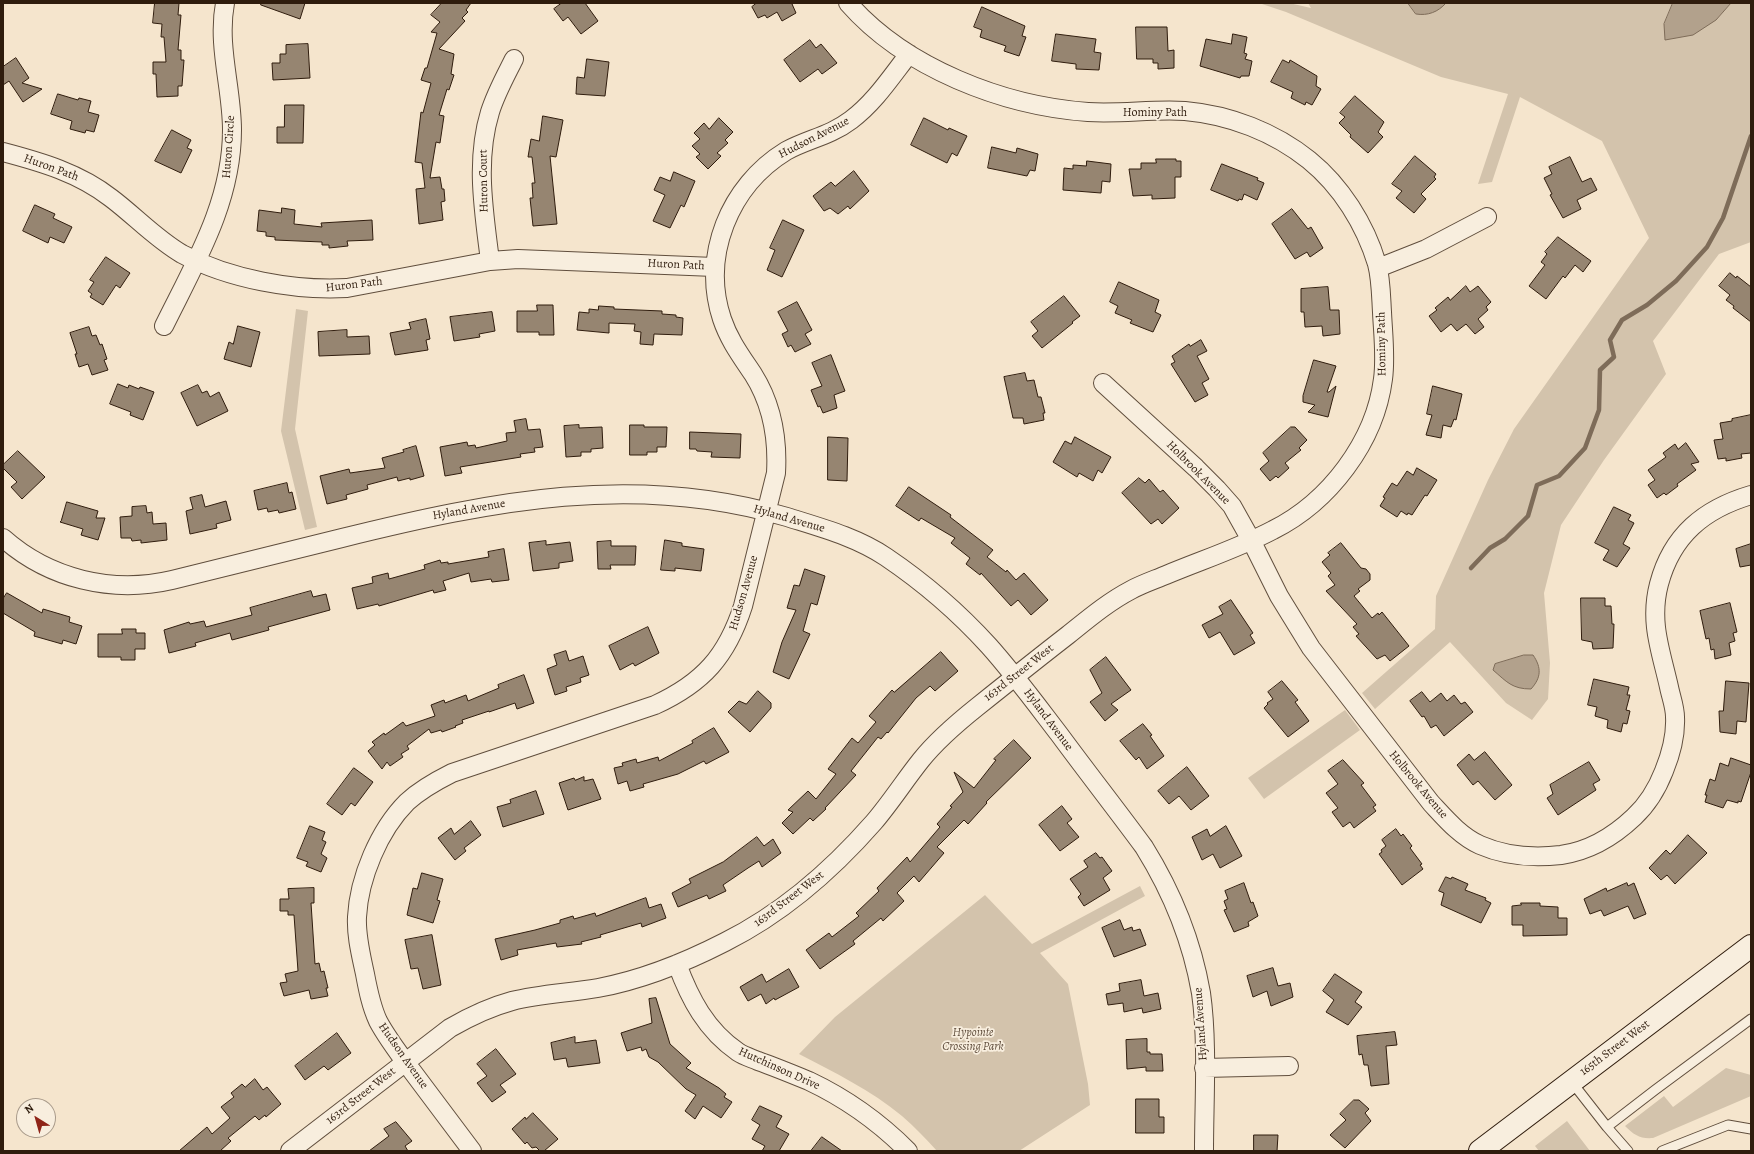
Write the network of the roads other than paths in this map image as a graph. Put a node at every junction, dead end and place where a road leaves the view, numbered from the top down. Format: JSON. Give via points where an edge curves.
{"nodes":[{"id":1,"x":225,"y":3,"type":"edge"},
{"id":2,"x":848,"y":3,"type":"edge"},
{"id":3,"x":909,"y":54,"type":"junction"},
{"id":4,"x":514,"y":59,"type":"dead end"},
{"id":5,"x":3,"y":152,"type":"edge"},
{"id":6,"x":1487,"y":216,"type":"dead end"},
{"id":7,"x":196,"y":260,"type":"junction"},
{"id":8,"x":490,"y":261,"type":"junction"},
{"id":9,"x":714,"y":267,"type":"junction"},
{"id":10,"x":1378,"y":268,"type":"junction"},
{"id":11,"x":164,"y":326,"type":"dead end"},
{"id":12,"x":1103,"y":383,"type":"dead end"},
{"id":13,"x":1751,"y":495,"type":"edge"},
{"id":14,"x":766,"y":511,"type":"junction"},
{"id":15,"x":3,"y":538,"type":"edge"},
{"id":16,"x":1251,"y":540,"type":"junction"},
{"id":17,"x":1014,"y":677,"type":"junction"},
{"id":18,"x":1751,"y":946,"type":"edge"},
{"id":19,"x":677,"y":964,"type":"junction"},
{"id":20,"x":1751,"y":1019,"type":"edge"},
{"id":21,"x":406,"y":1062,"type":"junction"},
{"id":22,"x":1289,"y":1066,"type":"dead end"},
{"id":23,"x":1204,"y":1068,"type":"junction"},
{"id":24,"x":1572,"y":1081,"type":"junction"},
{"id":25,"x":1607,"y":1127,"type":"junction"},
{"id":26,"x":1751,"y":1129,"type":"edge"},
{"id":27,"x":290,"y":1151,"type":"edge"},
{"id":28,"x":472,"y":1151,"type":"edge"},
{"id":29,"x":908,"y":1151,"type":"edge"},
{"id":30,"x":1204,"y":1151,"type":"edge"},
{"id":31,"x":1480,"y":1151,"type":"edge"},
{"id":32,"x":1628,"y":1151,"type":"edge"},
{"id":33,"x":1662,"y":1151,"type":"edge"}],
"edges":[{"from":1,"to":7,"type":"street","name":"Huron Circle","via":[[224,56],[232,112],[229,169],[221,203]]},
{"from":2,"to":3,"type":"street","name":"Hominy Path","via":[[878,33]]},
{"from":3,"to":9,"type":"street","name":"Hudson Avenue","via":[[874,100],[851,120],[824,136],[787,151],[753,178],[729,214]]},
{"from":3,"to":10,"type":"street","name":"Hominy Path","via":[[937,70],[1001,96],[1062,109],[1090,112],[1183,111],[1238,122],[1274,136],[1319,169],[1340,193],[1363,229]]},
{"from":4,"to":8,"type":"street","name":"Huron Court","via":[[498,90],[482,152],[482,202]]},
{"from":5,"to":7,"type":"street","name":"Huron Path","via":[[62,170],[95,186],[170,246]]},
{"from":6,"to":10,"type":"street","via":[[1426,250]]},
{"from":7,"to":8,"type":"street","name":"Huron Path","via":[[256,279],[325,290],[366,286],[425,272]]},
{"from":7,"to":11,"type":"street","name":"Huron Circle"},
{"from":8,"to":9,"type":"street","name":"Huron Path","via":[[545,259]]},
{"from":9,"to":14,"type":"street","name":"Hudson Avenue","via":[[716,292],[724,326],[731,342],[764,393],[776,439],[776,473]]},
{"from":10,"to":16,"type":"street","name":"Hominy Path","via":[[1384,374],[1377,405],[1369,425],[1349,462],[1335,482],[1318,499],[1277,528]]},
{"from":12,"to":16,"type":"street","name":"Holbrook Avenue","via":[[1217,489],[1232,506]]},
{"from":13,"to":16,"type":"street","name":"Holbrook Avenue","via":[[1708,512],[1691,526],[1666,564],[1659,584],[1654,623],[1675,717],[1672,749],[1659,785],[1640,811],[1609,837],[1582,849],[1546,857],[1513,854],[1479,844],[1448,821],[1431,803],[1311,648],[1279,596]]},
{"from":14,"to":15,"type":"street","name":"Hyland Avenue","via":[[720,501],[676,496],[628,494],[525,500],[427,517],[172,580],[140,585],[91,582],[61,574],[33,560]]},
{"from":14,"to":17,"type":"street","name":"Hyland Avenue","via":[[841,533],[887,558],[957,614],[987,644]]},
{"from":14,"to":21,"type":"street","name":"Hudson Avenue","via":[[736,626],[720,654],[695,682],[655,705],[452,772],[419,792],[393,819],[369,862],[361,890],[357,919],[360,952],[373,1008],[379,1022]]},
{"from":16,"to":17,"type":"street","name":"163rd Street West","via":[[1135,588],[1112,601]]},
{"from":17,"to":19,"type":"street","name":"163rd Street West","via":[[933,747],[870,826],[812,885],[747,930]]},
{"from":17,"to":23,"type":"street","name":"Hyland Avenue","via":[[1144,847],[1175,903],[1201,994]]},
{"from":18,"to":24,"type":"street","name":"165th Street West"},
{"from":19,"to":21,"type":"street","name":"163rd Street West","via":[[602,987],[513,1000],[496,1006],[450,1028]]},
{"from":19,"to":29,"type":"street","name":"Hutchinson Drive","via":[[695,1006],[714,1030],[739,1053],[823,1089],[866,1116]]},
{"from":20,"to":25,"type":"lane"},
{"from":21,"to":27,"type":"street","name":"163rd Street West"},
{"from":21,"to":28,"type":"street","name":"Hudson Avenue"},
{"from":22,"to":23,"type":"street"},
{"from":23,"to":30,"type":"street","name":"Hyland Avenue"},
{"from":24,"to":25,"type":"lane"},
{"from":24,"to":31,"type":"street","name":"165th Street West"},
{"from":25,"to":32,"type":"lane"},
{"from":26,"to":33,"type":"lane","via":[[1728,1125]]}]}
